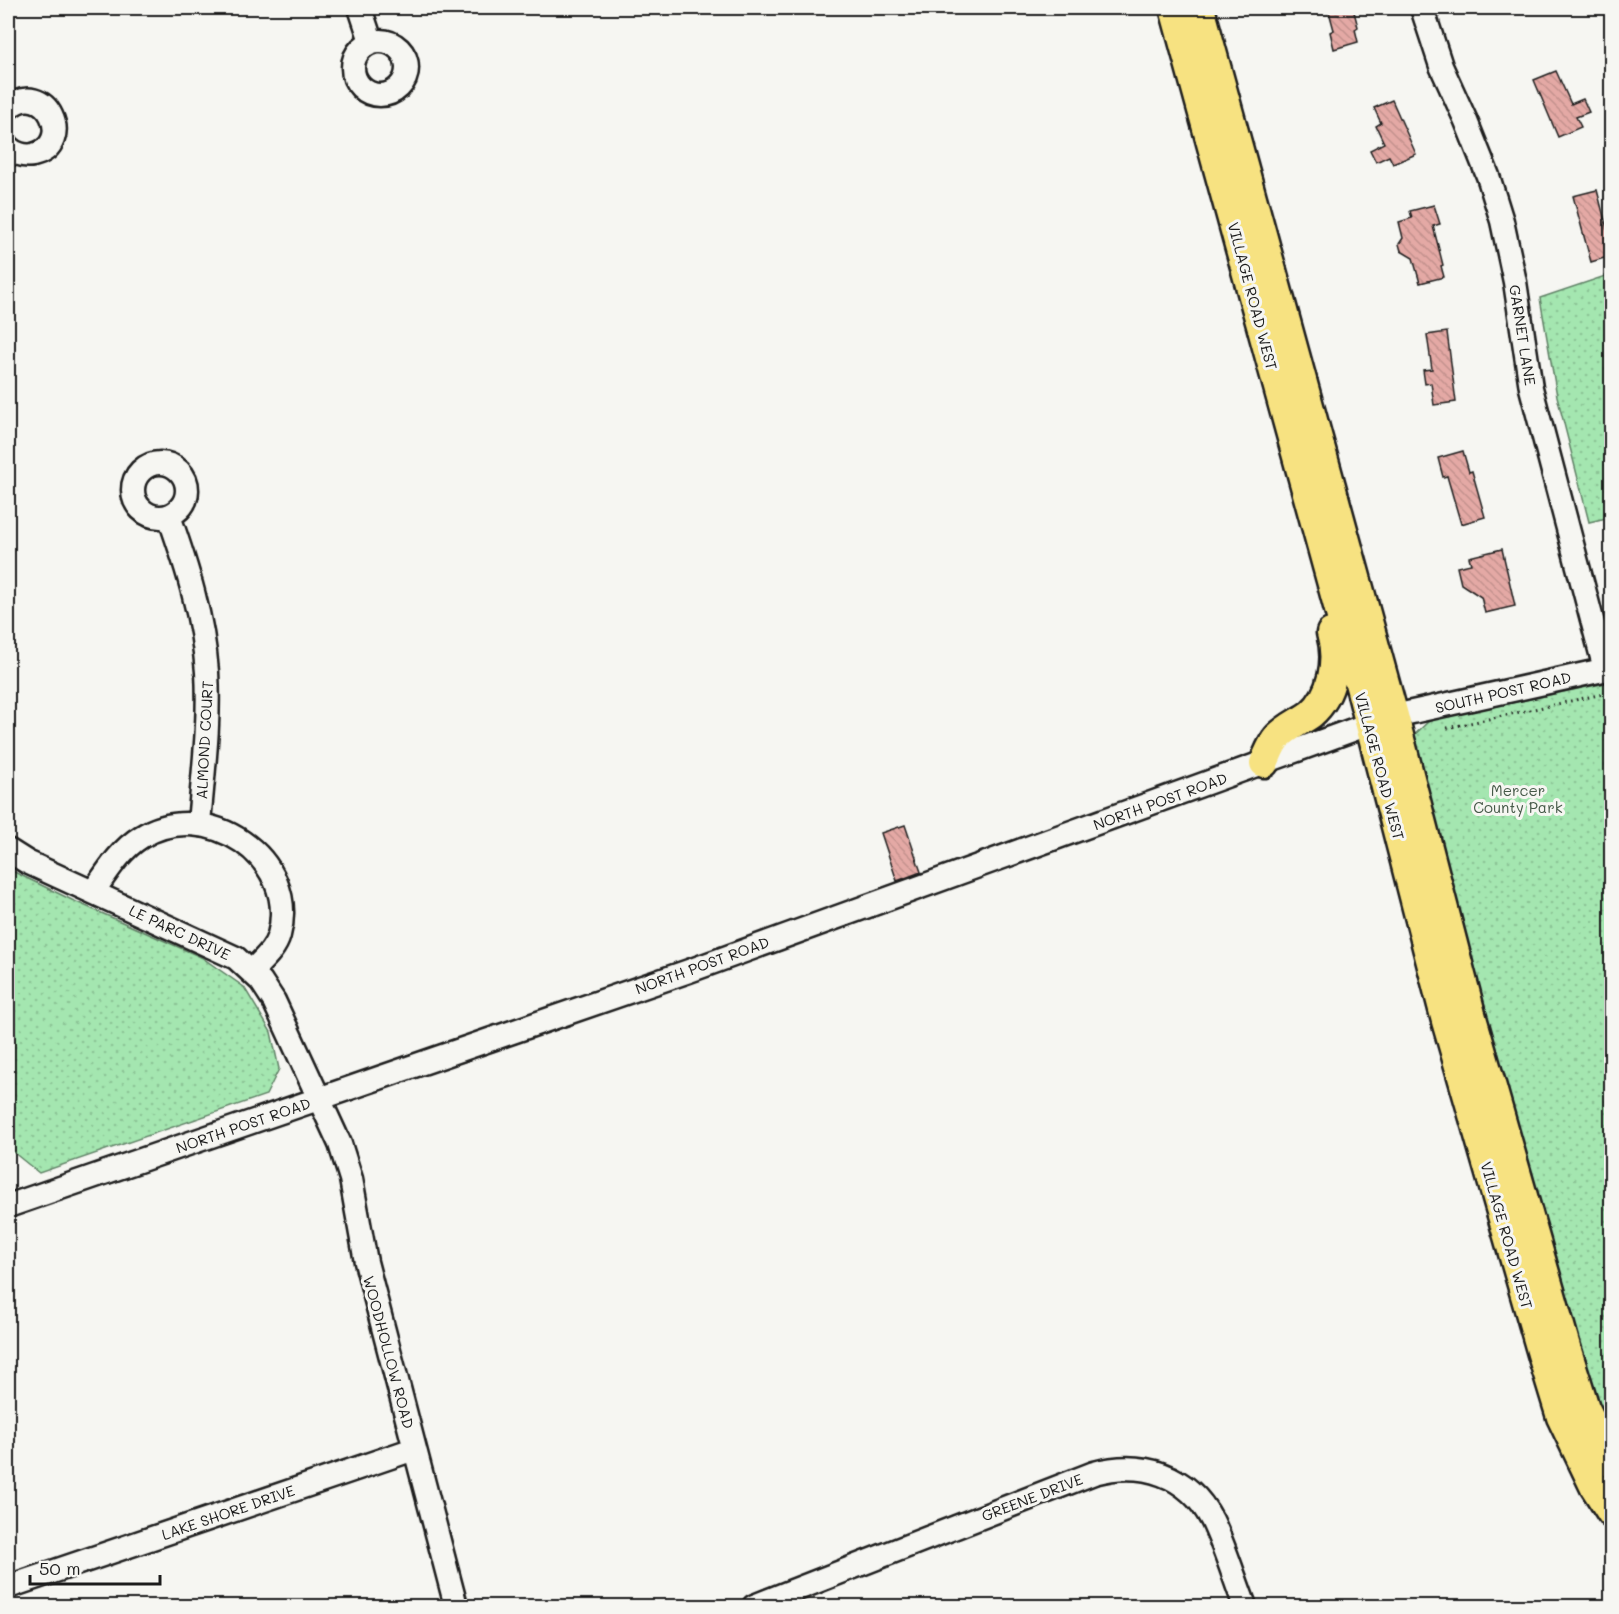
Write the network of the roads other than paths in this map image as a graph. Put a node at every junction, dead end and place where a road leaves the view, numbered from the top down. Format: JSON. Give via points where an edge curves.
{"nodes":[{"id":1,"x":360,"y":8,"type":"edge"},
{"id":2,"x":1174,"y":8,"type":"edge"},
{"id":3,"x":1200,"y":8,"type":"edge"},
{"id":4,"x":1422,"y":8,"type":"edge"},
{"id":5,"x":371,"y":41,"type":"dead end"},
{"id":6,"x":8,"y":108,"type":"edge"},
{"id":7,"x":8,"y":147,"type":"edge"},
{"id":8,"x":1230,"y":212,"type":"junction"},
{"id":9,"x":169,"y":516,"type":"dead end"},
{"id":10,"x":1608,"y":669,"type":"edge"},
{"id":11,"x":1382,"y":720,"type":"junction"},
{"id":12,"x":1264,"y":763,"type":"junction"},
{"id":13,"x":199,"y":824,"type":"junction"},
{"id":14,"x":8,"y":850,"type":"edge"},
{"id":15,"x":93,"y":892,"type":"junction"},
{"id":16,"x":252,"y":971,"type":"junction"},
{"id":17,"x":320,"y":1098,"type":"junction"},
{"id":18,"x":8,"y":1206,"type":"edge"},
{"id":19,"x":414,"y":1449,"type":"junction"},
{"id":20,"x":1611,"y":1463,"type":"edge"},
{"id":21,"x":1611,"y":1514,"type":"edge"},
{"id":22,"x":8,"y":1587,"type":"edge"},
{"id":23,"x":456,"y":1606,"type":"edge"},
{"id":24,"x":754,"y":1606,"type":"edge"},
{"id":25,"x":1245,"y":1606,"type":"edge"}],
"edges":[{"from":1,"to":5,"type":"street"},
{"from":2,"to":8,"type":"main road","name":"VILLAGE ROAD WEST"},
{"from":3,"to":11,"type":"main road","name":"VILLAGE ROAD WEST"},
{"from":4,"to":10,"type":"street","name":"GARNET LANE","via":[[1502,221],[1531,388]]},
{"from":6,"to":7,"type":"street","via":[[22,100],[41,103],[55,127],[53,137],[41,152],[22,155]]},
{"from":8,"to":11,"type":"main road","name":"VILLAGE ROAD WEST"},
{"from":8,"to":12,"type":"main road","via":[[1233,276],[1334,644],[1334,671],[1325,695],[1312,713],[1277,738]]},
{"from":9,"to":13,"type":"street","name":"ALMOND COURT","via":[[190,577],[207,672],[208,720]]},
{"from":10,"to":11,"type":"street","name":"SOUTH POST ROAD"},
{"from":11,"to":12,"type":"street","name":"NORTH POST ROAD"},
{"from":11,"to":20,"type":"main road","name":"VILLAGE ROAD WEST","via":[[1568,1354],[1585,1408]]},
{"from":11,"to":21,"type":"main road","name":"VILLAGE ROAD WEST","via":[[1446,1021],[1544,1361],[1561,1417]]},
{"from":12,"to":17,"type":"street","name":"NORTH POST ROAD"},
{"from":13,"to":15,"type":"street","via":[[161,828],[142,837],[125,849]]},
{"from":13,"to":16,"type":"street","via":[[240,838],[266,864],[274,880],[280,900],[279,936],[272,950]]},
{"from":14,"to":15,"type":"street","name":"LE PARC DRIVE"},
{"from":15,"to":16,"type":"street","name":"LE PARC DRIVE","via":[[224,951]]},
{"from":16,"to":17,"type":"street","name":"LE PARC DRIVE","via":[[274,1001]]},
{"from":17,"to":18,"type":"street","name":"NORTH POST ROAD"},
{"from":17,"to":19,"type":"street","name":"WOODHOLLOW ROAD","via":[[351,1179],[366,1262]]},
{"from":19,"to":22,"type":"street","name":"LAKE SHORE DRIVE"},
{"from":19,"to":23,"type":"street","name":"WOODHOLLOW ROAD"},
{"from":24,"to":25,"type":"street","name":"GREENE DRIVE","via":[[1094,1473],[1135,1467],[1172,1479],[1200,1502],[1212,1520]]}]}
